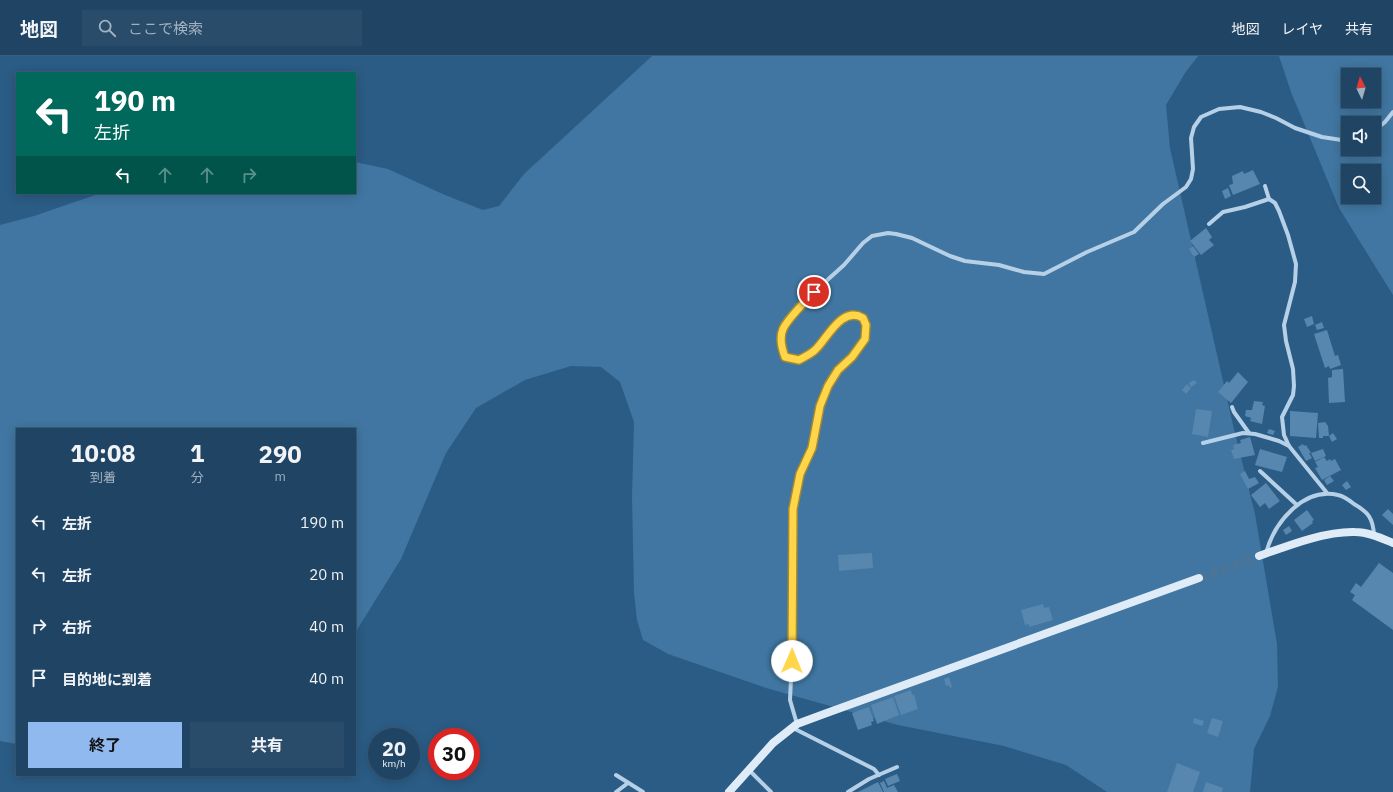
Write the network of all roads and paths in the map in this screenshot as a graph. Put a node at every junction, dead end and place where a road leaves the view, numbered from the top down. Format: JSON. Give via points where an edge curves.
{"nodes":[{"id":1,"x":1393,"y":112,"type":"edge"},
{"id":2,"x":1381,"y":126,"type":"edge"},
{"id":3,"x":1341,"y":140,"type":"edge"},
{"id":4,"x":1265,"y":186,"type":"dead end"},
{"id":5,"x":1269,"y":199,"type":"junction"},
{"id":6,"x":1209,"y":224,"type":"dead end"},
{"id":7,"x":1232,"y":407,"type":"dead end"},
{"id":8,"x":1249,"y":433,"type":"junction"},
{"id":9,"x":1203,"y":443,"type":"dead end"},
{"id":10,"x":1289,"y":446,"type":"junction"},
{"id":11,"x":1260,"y":471,"type":"dead end"},
{"id":12,"x":1327,"y":493,"type":"junction"},
{"id":13,"x":1297,"y":505,"type":"junction"},
{"id":14,"x":1374,"y":535,"type":"junction"},
{"id":15,"x":1393,"y":543,"type":"edge"},
{"id":16,"x":1263,"y":555,"type":"joint"},
{"id":17,"x":1199,"y":578,"type":"tunnel mouth"},
{"id":18,"x":795,"y":726,"type":"junction"},
{"id":19,"x":897,"y":767,"type":"dead end"},
{"id":20,"x":749,"y":770,"type":"junction"},
{"id":21,"x":616,"y":775,"type":"dead end"},
{"id":22,"x":879,"y":775,"type":"junction"},
{"id":23,"x":628,"y":783,"type":"junction"},
{"id":24,"x":616,"y":792,"type":"edge"},
{"id":25,"x":643,"y":792,"type":"edge"},
{"id":26,"x":729,"y":792,"type":"edge"},
{"id":27,"x":771,"y":792,"type":"edge"},
{"id":28,"x":848,"y":792,"type":"edge"}],
"edges":[{"from":1,"to":2,"type":"street"},
{"from":3,"to":18,"type":"street","via":[[1295,128],[1261,112],[1240,108],[1219,109],[1201,117],[1194,127],[1191,138],[1193,169],[1186,187],[1163,204],[1134,232],[1044,274],[965,260],[950,256],[912,238],[888,233],[872,236],[863,243],[844,265],[814,292],[783,329],[781,341],[785,357],[799,360],[815,350],[832,329],[848,316],[858,315],[863,318],[866,330],[865,339],[852,357],[838,370],[828,386],[820,406],[812,448],[800,474],[793,509],[790,700]]},
{"from":4,"to":5,"type":"street"},
{"from":5,"to":6,"type":"street","via":[[1223,212]]},
{"from":5,"to":10,"type":"street","via":[[1275,203],[1279,211],[1296,264],[1295,282],[1284,325],[1294,386],[1293,395],[1282,417],[1284,435]]},
{"from":7,"to":8,"type":"street"},
{"from":8,"to":9,"type":"street"},
{"from":8,"to":10,"type":"street"},
{"from":10,"to":12,"type":"street"},
{"from":11,"to":13,"type":"street"},
{"from":12,"to":13,"type":"street"},
{"from":12,"to":14,"type":"street","via":[[1339,495],[1368,514]]},
{"from":13,"to":16,"type":"street","via":[[1280,524]]},
{"from":14,"to":15,"type":"street"},
{"from":14,"to":16,"type":"street","via":[[1354,532],[1334,534]]},
{"from":17,"to":18,"type":"street"},
{"from":18,"to":20,"type":"street","via":[[773,743]]},
{"from":18,"to":22,"type":"street","via":[[874,769]]},
{"from":19,"to":22,"type":"street"},
{"from":20,"to":26,"type":"street"},
{"from":20,"to":27,"type":"street"},
{"from":21,"to":23,"type":"street"},
{"from":22,"to":28,"type":"street"},
{"from":23,"to":24,"type":"street"},
{"from":23,"to":25,"type":"street"}]}
